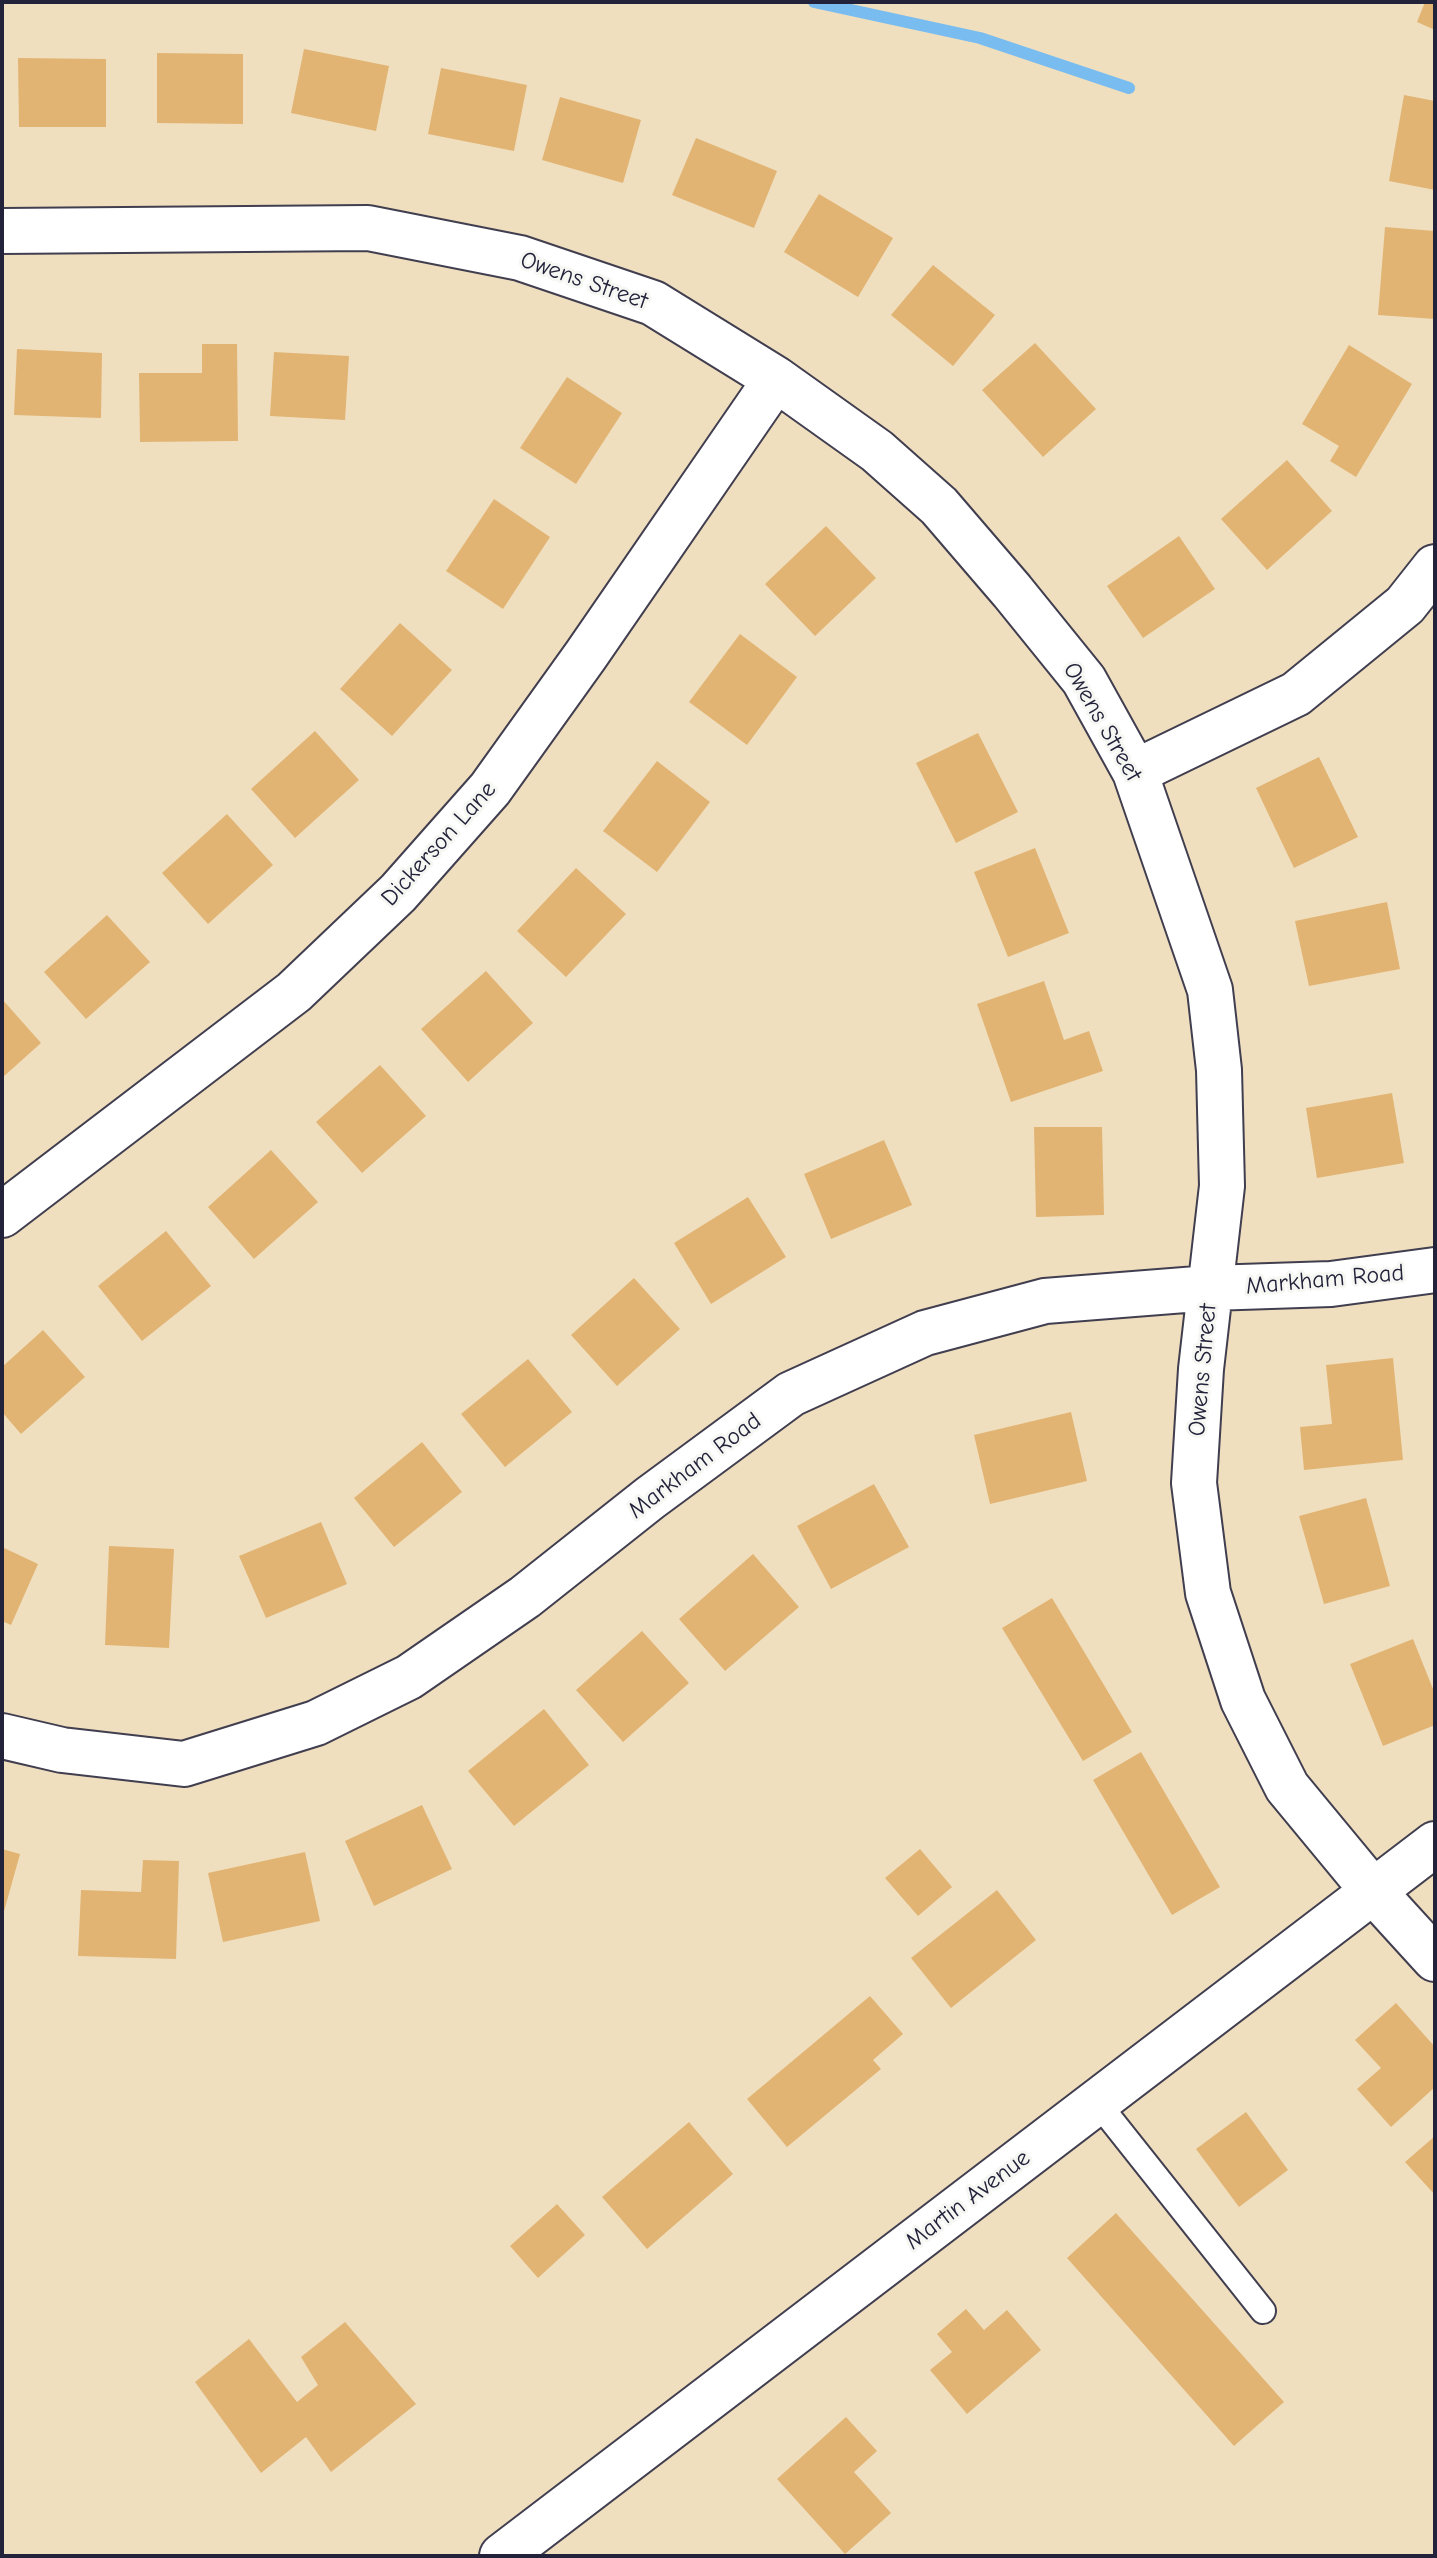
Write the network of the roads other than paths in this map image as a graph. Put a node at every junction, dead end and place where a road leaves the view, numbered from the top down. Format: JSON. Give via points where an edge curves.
{"nodes":[{"id":1,"x":2,"y":231,"type":"edge"},
{"id":2,"x":776,"y":379,"type":"junction"},
{"id":3,"x":1435,"y":567,"type":"edge"},
{"id":4,"x":1135,"y":772,"type":"junction"},
{"id":5,"x":2,"y":1215,"type":"edge"},
{"id":6,"x":1435,"y":1270,"type":"edge"},
{"id":7,"x":1210,"y":1288,"type":"junction"},
{"id":8,"x":2,"y":1736,"type":"edge"},
{"id":9,"x":1435,"y":1844,"type":"edge"},
{"id":10,"x":1373,"y":1891,"type":"junction"},
{"id":11,"x":1435,"y":1959,"type":"edge"},
{"id":12,"x":1097,"y":2102,"type":"junction"},
{"id":13,"x":1263,"y":2311,"type":"dead end"},
{"id":14,"x":502,"y":2556,"type":"edge"}],
"edges":[{"from":1,"to":2,"type":"street","name":"Owens Street","via":[[368,228],[520,258],[653,303]]},
{"from":2,"to":4,"type":"street","name":"Owens Street","via":[[877,451],[939,506],[1084,680]]},
{"from":2,"to":5,"type":"street","name":"Dickerson Lane","via":[[490,789],[398,893],[294,992]]},
{"from":3,"to":4,"type":"street","via":[[1405,605],[1296,694]]},
{"from":4,"to":7,"type":"street","name":"Owens Street","via":[[1210,990],[1219,1070],[1222,1186]]},
{"from":6,"to":7,"type":"street","name":"Markham Road","via":[[1331,1284]]},
{"from":7,"to":8,"type":"street","name":"Markham Road","via":[[1045,1301],[925,1333],[791,1394],[487,1624],[409,1677],[316,1723],[184,1764],[62,1750]]},
{"from":7,"to":10,"type":"street","name":"Owens Street","via":[[1194,1483],[1208,1593],[1243,1700],[1287,1787]]},
{"from":9,"to":10,"type":"street","name":"Martin Avenue"},
{"from":10,"to":11,"type":"street","name":"Owens Street"},
{"from":10,"to":12,"type":"street","name":"Martin Avenue"},
{"from":12,"to":13,"type":"lane"},
{"from":12,"to":14,"type":"street","name":"Martin Avenue"}]}
